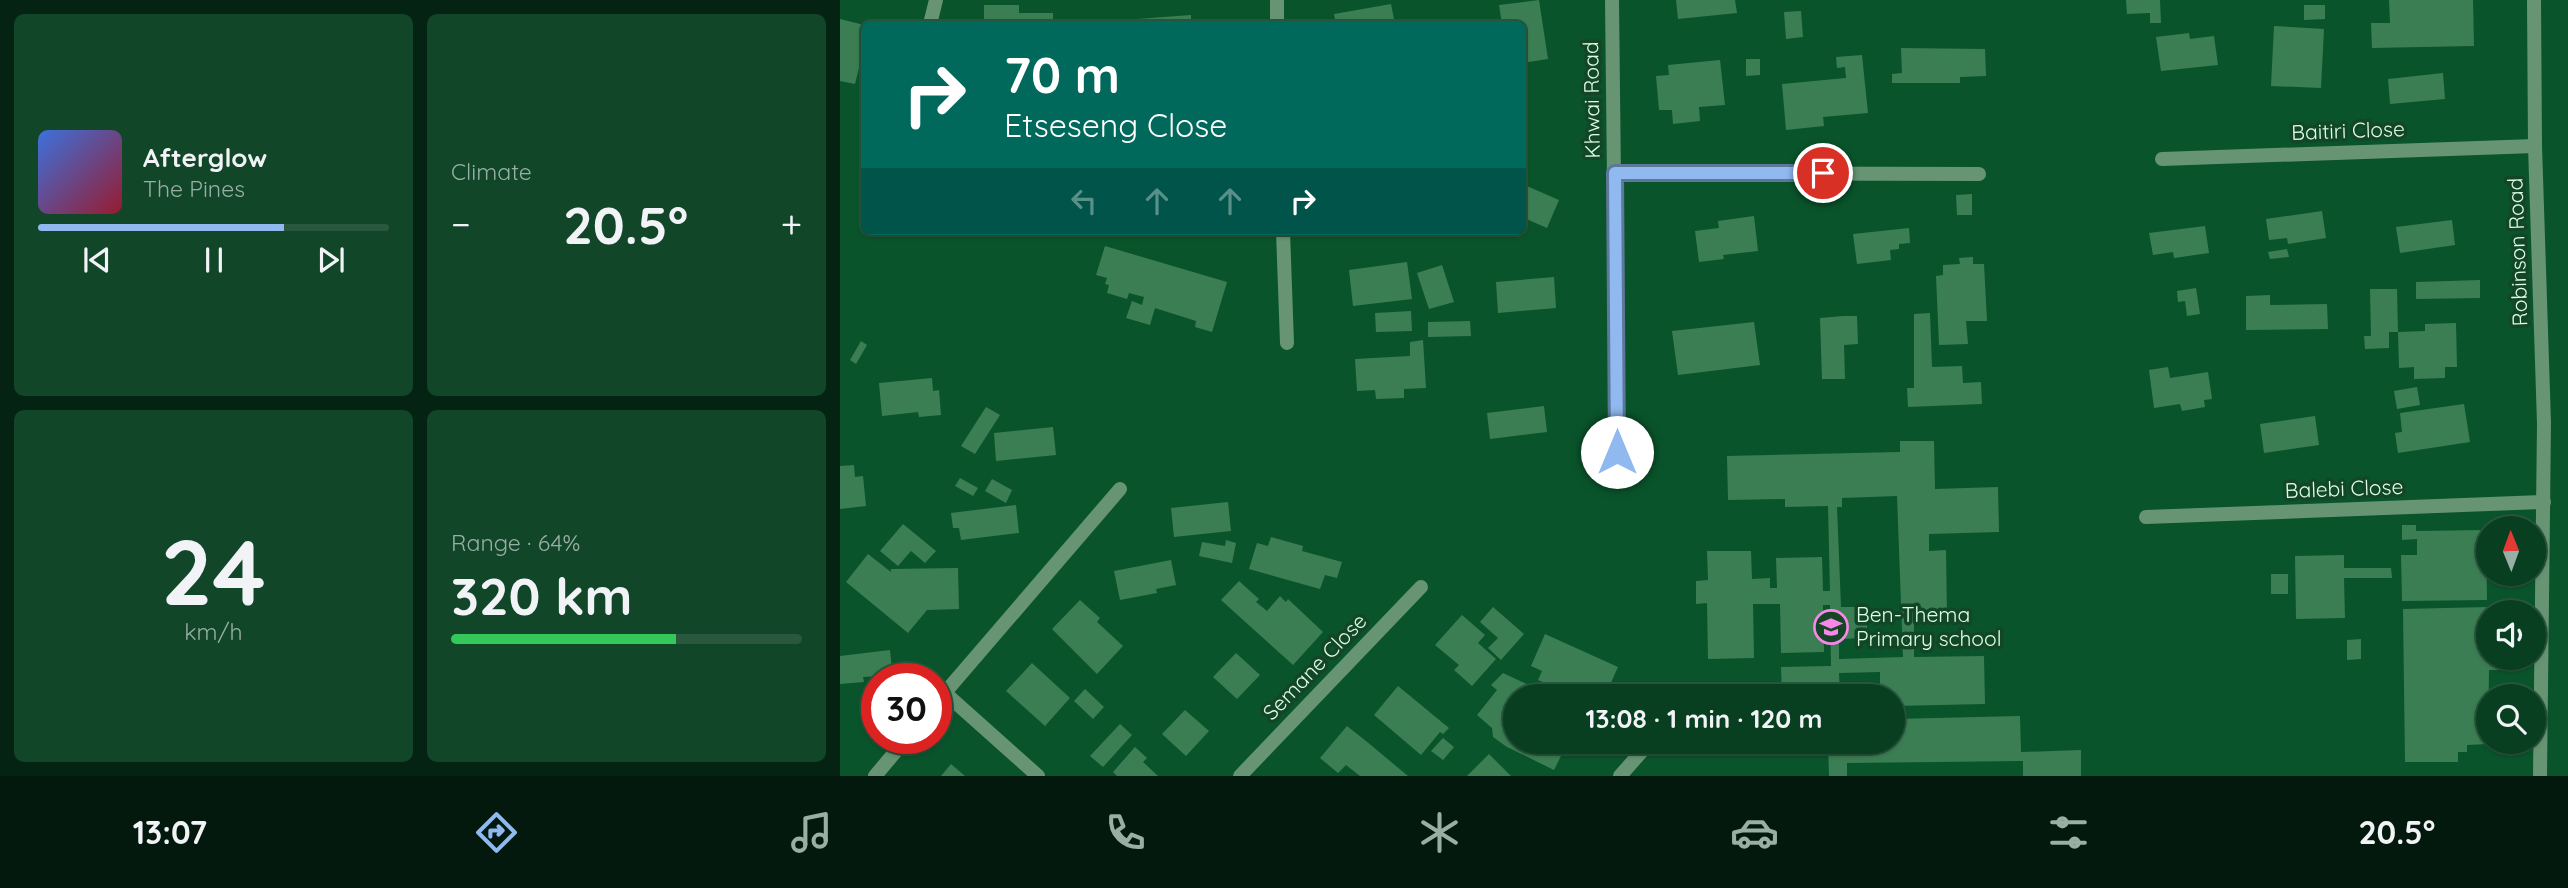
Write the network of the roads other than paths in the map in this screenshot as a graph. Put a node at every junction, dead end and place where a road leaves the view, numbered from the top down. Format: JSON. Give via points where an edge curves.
{"nodes":[{"id":1,"x":936,"y":0,"type":"edge"},
{"id":2,"x":1277,"y":0,"type":"edge"},
{"id":3,"x":1612,"y":0,"type":"edge"},
{"id":4,"x":2534,"y":0,"type":"edge"},
{"id":5,"x":931,"y":21,"type":"edge"},
{"id":6,"x":1278,"y":21,"type":"edge"},
{"id":7,"x":2535,"y":146,"type":"junction"},
{"id":8,"x":2162,"y":159,"type":"dead end"},
{"id":9,"x":1615,"y":173,"type":"junction"},
{"id":10,"x":1979,"y":174,"type":"dead end"},
{"id":11,"x":1283,"y":235,"type":"edge"},
{"id":12,"x":1287,"y":343,"type":"dead end"},
{"id":13,"x":1617,"y":452,"type":"dead end"},
{"id":14,"x":1120,"y":489,"type":"dead end"},
{"id":15,"x":2544,"y":502,"type":"junction"},
{"id":16,"x":2147,"y":517,"type":"dead end"},
{"id":17,"x":1420,"y":587,"type":"dead end"},
{"id":18,"x":952,"y":685,"type":"edge"},
{"id":19,"x":952,"y":707,"type":"edge"},
{"id":20,"x":894,"y":754,"type":"edge"},
{"id":21,"x":1639,"y":754,"type":"edge"},
{"id":22,"x":875,"y":776,"type":"edge"},
{"id":23,"x":1038,"y":776,"type":"edge"},
{"id":24,"x":1240,"y":776,"type":"edge"},
{"id":25,"x":1620,"y":776,"type":"edge"},
{"id":26,"x":2540,"y":776,"type":"edge"}],
"edges":[{"from":1,"to":5,"type":"street"},
{"from":2,"to":6,"type":"street"},
{"from":3,"to":9,"type":"street","name":"Khwai Road"},
{"from":4,"to":7,"type":"street","name":"Robinson Road"},
{"from":7,"to":8,"type":"street","name":"Baitiri Close"},
{"from":7,"to":15,"type":"street","name":"Robinson Road"},
{"from":9,"to":10,"type":"street"},
{"from":9,"to":13,"type":"street","name":"Khwai Road"},
{"from":11,"to":12,"type":"street"},
{"from":14,"to":18,"type":"street"},
{"from":15,"to":16,"type":"street","name":"Balebi Close"},
{"from":15,"to":26,"type":"street","name":"Robinson Road"},
{"from":17,"to":24,"type":"street","name":"Semane Close"},
{"from":19,"to":23,"type":"street"},
{"from":20,"to":22,"type":"street"},
{"from":21,"to":25,"type":"street"}]}
